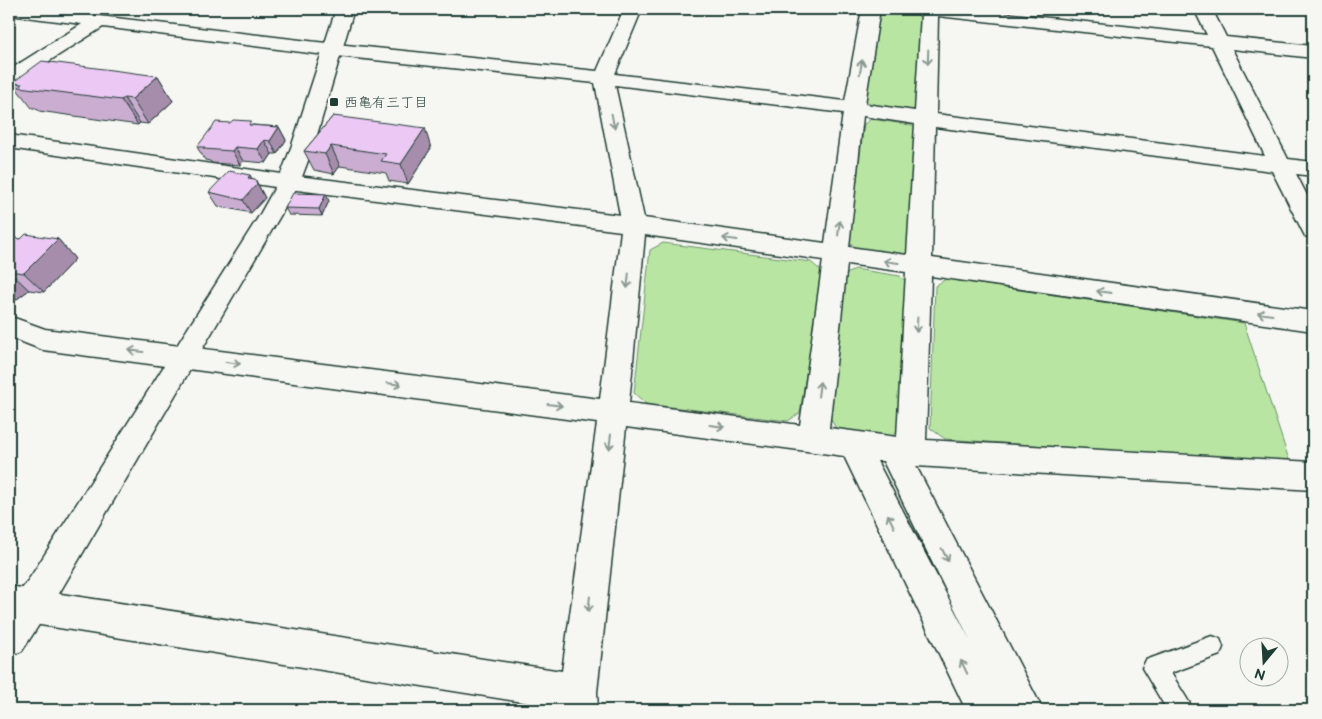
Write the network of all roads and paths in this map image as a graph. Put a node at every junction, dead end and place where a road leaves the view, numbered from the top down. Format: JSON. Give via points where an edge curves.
{"nodes":[{"id":1,"x":345,"y":9,"type":"edge"},
{"id":2,"x":633,"y":9,"type":"edge"},
{"id":3,"x":871,"y":9,"type":"edge"},
{"id":4,"x":927,"y":9,"type":"edge"},
{"id":5,"x":1203,"y":9,"type":"edge"},
{"id":6,"x":9,"y":10,"type":"edge"},
{"id":7,"x":98,"y":22,"type":"junction"},
{"id":8,"x":1220,"y":42,"type":"junction"},
{"id":9,"x":331,"y":49,"type":"junction"},
{"id":10,"x":1313,"y":52,"type":"edge"},
{"id":11,"x":9,"y":78,"type":"edge"},
{"id":12,"x":604,"y":78,"type":"junction"},
{"id":13,"x":854,"y":108,"type":"junction"},
{"id":14,"x":926,"y":119,"type":"junction"},
{"id":15,"x":9,"y":142,"type":"edge"},
{"id":16,"x":1280,"y":164,"type":"junction"},
{"id":17,"x":1313,"y":169,"type":"edge"},
{"id":18,"x":288,"y":182,"type":"junction"},
{"id":19,"x":634,"y":225,"type":"junction"},
{"id":20,"x":1313,"y":230,"type":"edge"},
{"id":21,"x":835,"y":254,"type":"junction"},
{"id":22,"x":920,"y":266,"type":"junction"},
{"id":23,"x":1313,"y":321,"type":"edge"},
{"id":24,"x":9,"y":326,"type":"edge"},
{"id":25,"x":185,"y":357,"type":"junction"},
{"id":26,"x":614,"y":413,"type":"junction"},
{"id":27,"x":813,"y":438,"type":"junction"},
{"id":28,"x":852,"y":443,"type":"junction"},
{"id":29,"x":901,"y":450,"type":"junction"},
{"id":30,"x":1313,"y":476,"type":"edge"},
{"id":31,"x":19,"y":605,"type":"edge"},
{"id":32,"x":9,"y":638,"type":"edge"},
{"id":33,"x":1212,"y":647,"type":"dead end"},
{"id":34,"x":578,"y":701,"type":"edge"},
{"id":35,"x":986,"y":710,"type":"edge"},
{"id":36,"x":1024,"y":710,"type":"edge"},
{"id":37,"x":1181,"y":710,"type":"edge"}],
"edges":[{"from":1,"to":9,"type":"street"},
{"from":2,"to":12,"type":"street"},
{"from":13,"to":3,"type":"street","one_way":true},
{"from":4,"to":8,"type":"street"},
{"from":4,"to":14,"type":"street","one_way":true},
{"from":5,"to":8,"type":"street"},
{"from":6,"to":7,"type":"street"},
{"from":7,"to":9,"type":"street"},
{"from":7,"to":11,"type":"street"},
{"from":8,"to":10,"type":"street"},
{"from":8,"to":16,"type":"street"},
{"from":9,"to":12,"type":"street"},
{"from":9,"to":18,"type":"street","via":[[303,145]]},
{"from":12,"to":13,"type":"street"},
{"from":12,"to":19,"type":"street","one_way":true},
{"from":13,"to":14,"type":"street"},
{"from":21,"to":13,"type":"street","one_way":true},
{"from":14,"to":16,"type":"street"},
{"from":14,"to":22,"type":"street"},
{"from":15,"to":18,"type":"street"},
{"from":16,"to":17,"type":"street"},
{"from":16,"to":20,"type":"street"},
{"from":18,"to":19,"type":"street"},
{"from":18,"to":25,"type":"street","via":[[270,218]]},
{"from":21,"to":19,"type":"street","one_way":true},
{"from":19,"to":26,"type":"street","one_way":true},
{"from":22,"to":21,"type":"street","one_way":true},
{"from":27,"to":21,"type":"street","one_way":true},
{"from":23,"to":22,"type":"street","one_way":true},
{"from":22,"to":29,"type":"street","one_way":true},
{"from":25,"to":24,"type":"street","one_way":true,"via":[[42,339]]},
{"from":25,"to":26,"type":"street","one_way":true},
{"from":25,"to":31,"type":"street"},
{"from":26,"to":27,"type":"street","one_way":true},
{"from":26,"to":34,"type":"street","one_way":true},
{"from":27,"to":28,"type":"street"},
{"from":28,"to":29,"type":"street"},
{"from":35,"to":28,"type":"street","one_way":true},
{"from":29,"to":30,"type":"street"},
{"from":29,"to":36,"type":"street","one_way":true},
{"from":31,"to":32,"type":"street"},
{"from":31,"to":34,"type":"street"},
{"from":33,"to":37,"type":"lane","via":[[1154,668]]}]}
